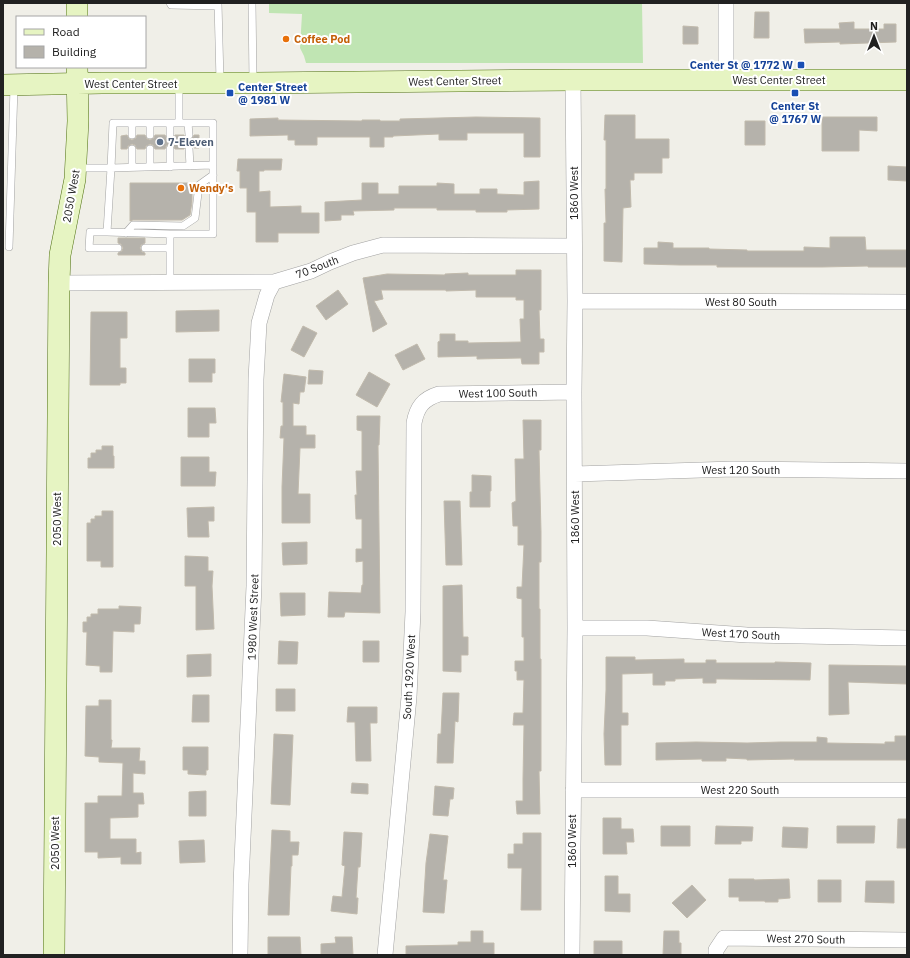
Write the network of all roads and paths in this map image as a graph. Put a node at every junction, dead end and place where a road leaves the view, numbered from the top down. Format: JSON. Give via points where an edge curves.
{"nodes":[{"id":1,"x":77,"y":3,"type":"edge"},
{"id":2,"x":170,"y":3,"type":"edge"},
{"id":3,"x":252,"y":3,"type":"edge"},
{"id":4,"x":726,"y":3,"type":"edge"},
{"id":5,"x":218,"y":4,"type":"edge"},
{"id":6,"x":77,"y":16,"type":"edge"},
{"id":7,"x":77,"y":76,"type":"edge"},
{"id":8,"x":573,"y":80,"type":"junction"},
{"id":9,"x":726,"y":80,"type":"junction"},
{"id":10,"x":907,"y":80,"type":"edge"},
{"id":11,"x":179,"y":83,"type":"junction"},
{"id":12,"x":220,"y":83,"type":"junction"},
{"id":13,"x":253,"y":83,"type":"junction"},
{"id":14,"x":8,"y":85,"type":"edge"},
{"id":15,"x":132,"y":123,"type":"junction"},
{"id":16,"x":170,"y":123,"type":"junction"},
{"id":17,"x":179,"y":123,"type":"junction"},
{"id":18,"x":188,"y":123,"type":"junction"},
{"id":19,"x":150,"y":124,"type":"junction"},
{"id":20,"x":132,"y":135,"type":"dead end"},
{"id":21,"x":150,"y":135,"type":"dead end"},
{"id":22,"x":170,"y":135,"type":"dead end"},
{"id":23,"x":188,"y":135,"type":"dead end"},
{"id":24,"x":189,"y":148,"type":"dead end"},
{"id":25,"x":132,"y":149,"type":"dead end"},
{"id":26,"x":150,"y":149,"type":"dead end"},
{"id":27,"x":170,"y":149,"type":"dead end"},
{"id":28,"x":213,"y":165,"type":"junction"},
{"id":29,"x":190,"y":166,"type":"junction"},
{"id":30,"x":132,"y":167,"type":"junction"},
{"id":31,"x":150,"y":167,"type":"junction"},
{"id":32,"x":170,"y":167,"type":"junction"},
{"id":33,"x":76,"y":168,"type":"junction"},
{"id":34,"x":111,"y":168,"type":"junction"},
{"id":35,"x":213,"y":174,"type":"junction"},
{"id":36,"x":107,"y":232,"type":"junction"},
{"id":37,"x":126,"y":233,"type":"junction"},
{"id":38,"x":170,"y":234,"type":"junction"},
{"id":39,"x":574,"y":246,"type":"junction"},
{"id":40,"x":9,"y":247,"type":"dead end"},
{"id":41,"x":118,"y":248,"type":"dead end"},
{"id":42,"x":145,"y":248,"type":"dead end"},
{"id":43,"x":170,"y":248,"type":"junction"},
{"id":44,"x":274,"y":282,"type":"junction"},
{"id":45,"x":59,"y":283,"type":"junction"},
{"id":46,"x":170,"y":283,"type":"junction"},
{"id":47,"x":575,"y":301,"type":"junction"},
{"id":48,"x":907,"y":302,"type":"edge"},
{"id":49,"x":574,"y":392,"type":"junction"},
{"id":50,"x":424,"y":401,"type":"joint"},
{"id":51,"x":907,"y":471,"type":"edge"},
{"id":52,"x":575,"y":474,"type":"junction"},
{"id":53,"x":575,"y":628,"type":"junction"},
{"id":54,"x":907,"y":638,"type":"edge"},
{"id":55,"x":573,"y":790,"type":"junction"},
{"id":56,"x":907,"y":790,"type":"edge"},
{"id":57,"x":907,"y":940,"type":"edge"},
{"id":58,"x":54,"y":955,"type":"edge"},
{"id":59,"x":240,"y":955,"type":"edge"},
{"id":60,"x":385,"y":955,"type":"edge"},
{"id":61,"x":572,"y":955,"type":"edge"},
{"id":62,"x":716,"y":955,"type":"edge"}],
"edges":[{"from":1,"to":6,"type":"main road"},
{"from":2,"to":5,"type":"lane"},
{"from":3,"to":13,"type":"lane"},
{"from":4,"to":9,"type":"street"},
{"from":5,"to":12,"type":"lane"},
{"from":7,"to":11,"type":"main road","name":"West Center Street"},
{"from":7,"to":14,"type":"main road","name":"West Center Street"},
{"from":7,"to":33,"type":"main road","name":"2050 West"},
{"from":8,"to":9,"type":"main road","name":"West Center Street"},
{"from":8,"to":13,"type":"main road","name":"West Center Street"},
{"from":8,"to":39,"type":"street","name":"1860 West"},
{"from":9,"to":10,"type":"main road","name":"West Center Street"},
{"from":11,"to":12,"type":"main road","name":"West Center Street"},
{"from":11,"to":17,"type":"lane"},
{"from":12,"to":13,"type":"main road","name":"West Center Street"},
{"from":14,"to":40,"type":"lane"},
{"from":15,"to":19,"type":"lane"},
{"from":15,"to":20,"type":"lane"},
{"from":15,"to":34,"type":"lane","via":[[113,123]]},
{"from":16,"to":17,"type":"lane"},
{"from":16,"to":19,"type":"lane"},
{"from":16,"to":22,"type":"lane"},
{"from":17,"to":18,"type":"lane"},
{"from":18,"to":23,"type":"lane"},
{"from":18,"to":28,"type":"lane","via":[[213,123]]},
{"from":19,"to":21,"type":"lane"},
{"from":24,"to":29,"type":"lane"},
{"from":25,"to":30,"type":"lane"},
{"from":26,"to":31,"type":"lane"},
{"from":27,"to":32,"type":"lane"},
{"from":28,"to":29,"type":"lane"},
{"from":28,"to":35,"type":"lane"},
{"from":29,"to":32,"type":"lane"},
{"from":30,"to":31,"type":"lane"},
{"from":30,"to":34,"type":"lane"},
{"from":31,"to":32,"type":"lane"},
{"from":33,"to":34,"type":"lane"},
{"from":33,"to":45,"type":"main road","name":"2050 West","via":[[60,255]]},
{"from":34,"to":36,"type":"lane"},
{"from":35,"to":37,"type":"lane","via":[[199,185],[196,218],[184,226],[132,225]]},
{"from":35,"to":38,"type":"lane","via":[[213,234]]},
{"from":36,"to":37,"type":"lane"},
{"from":36,"to":41,"type":"lane","via":[[90,232],[89,248]]},
{"from":37,"to":38,"type":"lane"},
{"from":38,"to":43,"type":"lane"},
{"from":39,"to":44,"type":"street","name":"70 South","via":[[383,245],[353,253],[311,271]]},
{"from":39,"to":47,"type":"street","name":"1860 West"},
{"from":42,"to":43,"type":"lane"},
{"from":43,"to":46,"type":"lane"},
{"from":44,"to":46,"type":"street","name":"70 South"},
{"from":44,"to":59,"type":"street","name":"1980 West Street","via":[[267,295],[259,323],[256,379],[254,586]]},
{"from":45,"to":46,"type":"street","name":"70 South"},
{"from":45,"to":58,"type":"main road","name":"2050 West"},
{"from":47,"to":48,"type":"street","name":"West 80 South"},
{"from":47,"to":49,"type":"street","name":"1860 West"},
{"from":49,"to":50,"type":"street","name":"West 100 South","via":[[439,394]]},
{"from":49,"to":52,"type":"street","name":"1860 West"},
{"from":50,"to":60,"type":"street","name":"South 1920 West","via":[[415,415],[414,423],[413,612],[409,697]]},
{"from":51,"to":52,"type":"street","name":"West 120 South","via":[[733,469]]},
{"from":52,"to":53,"type":"street","name":"1860 West"},
{"from":53,"to":54,"type":"street","name":"West 170 South","via":[[648,628],[747,635]]},
{"from":53,"to":55,"type":"street","name":"1860 West"},
{"from":55,"to":56,"type":"street","name":"West 220 South"},
{"from":55,"to":61,"type":"street","name":"1860 West"},
{"from":57,"to":62,"type":"street","name":"West 270 South","via":[[724,938],[716,950]]}]}
